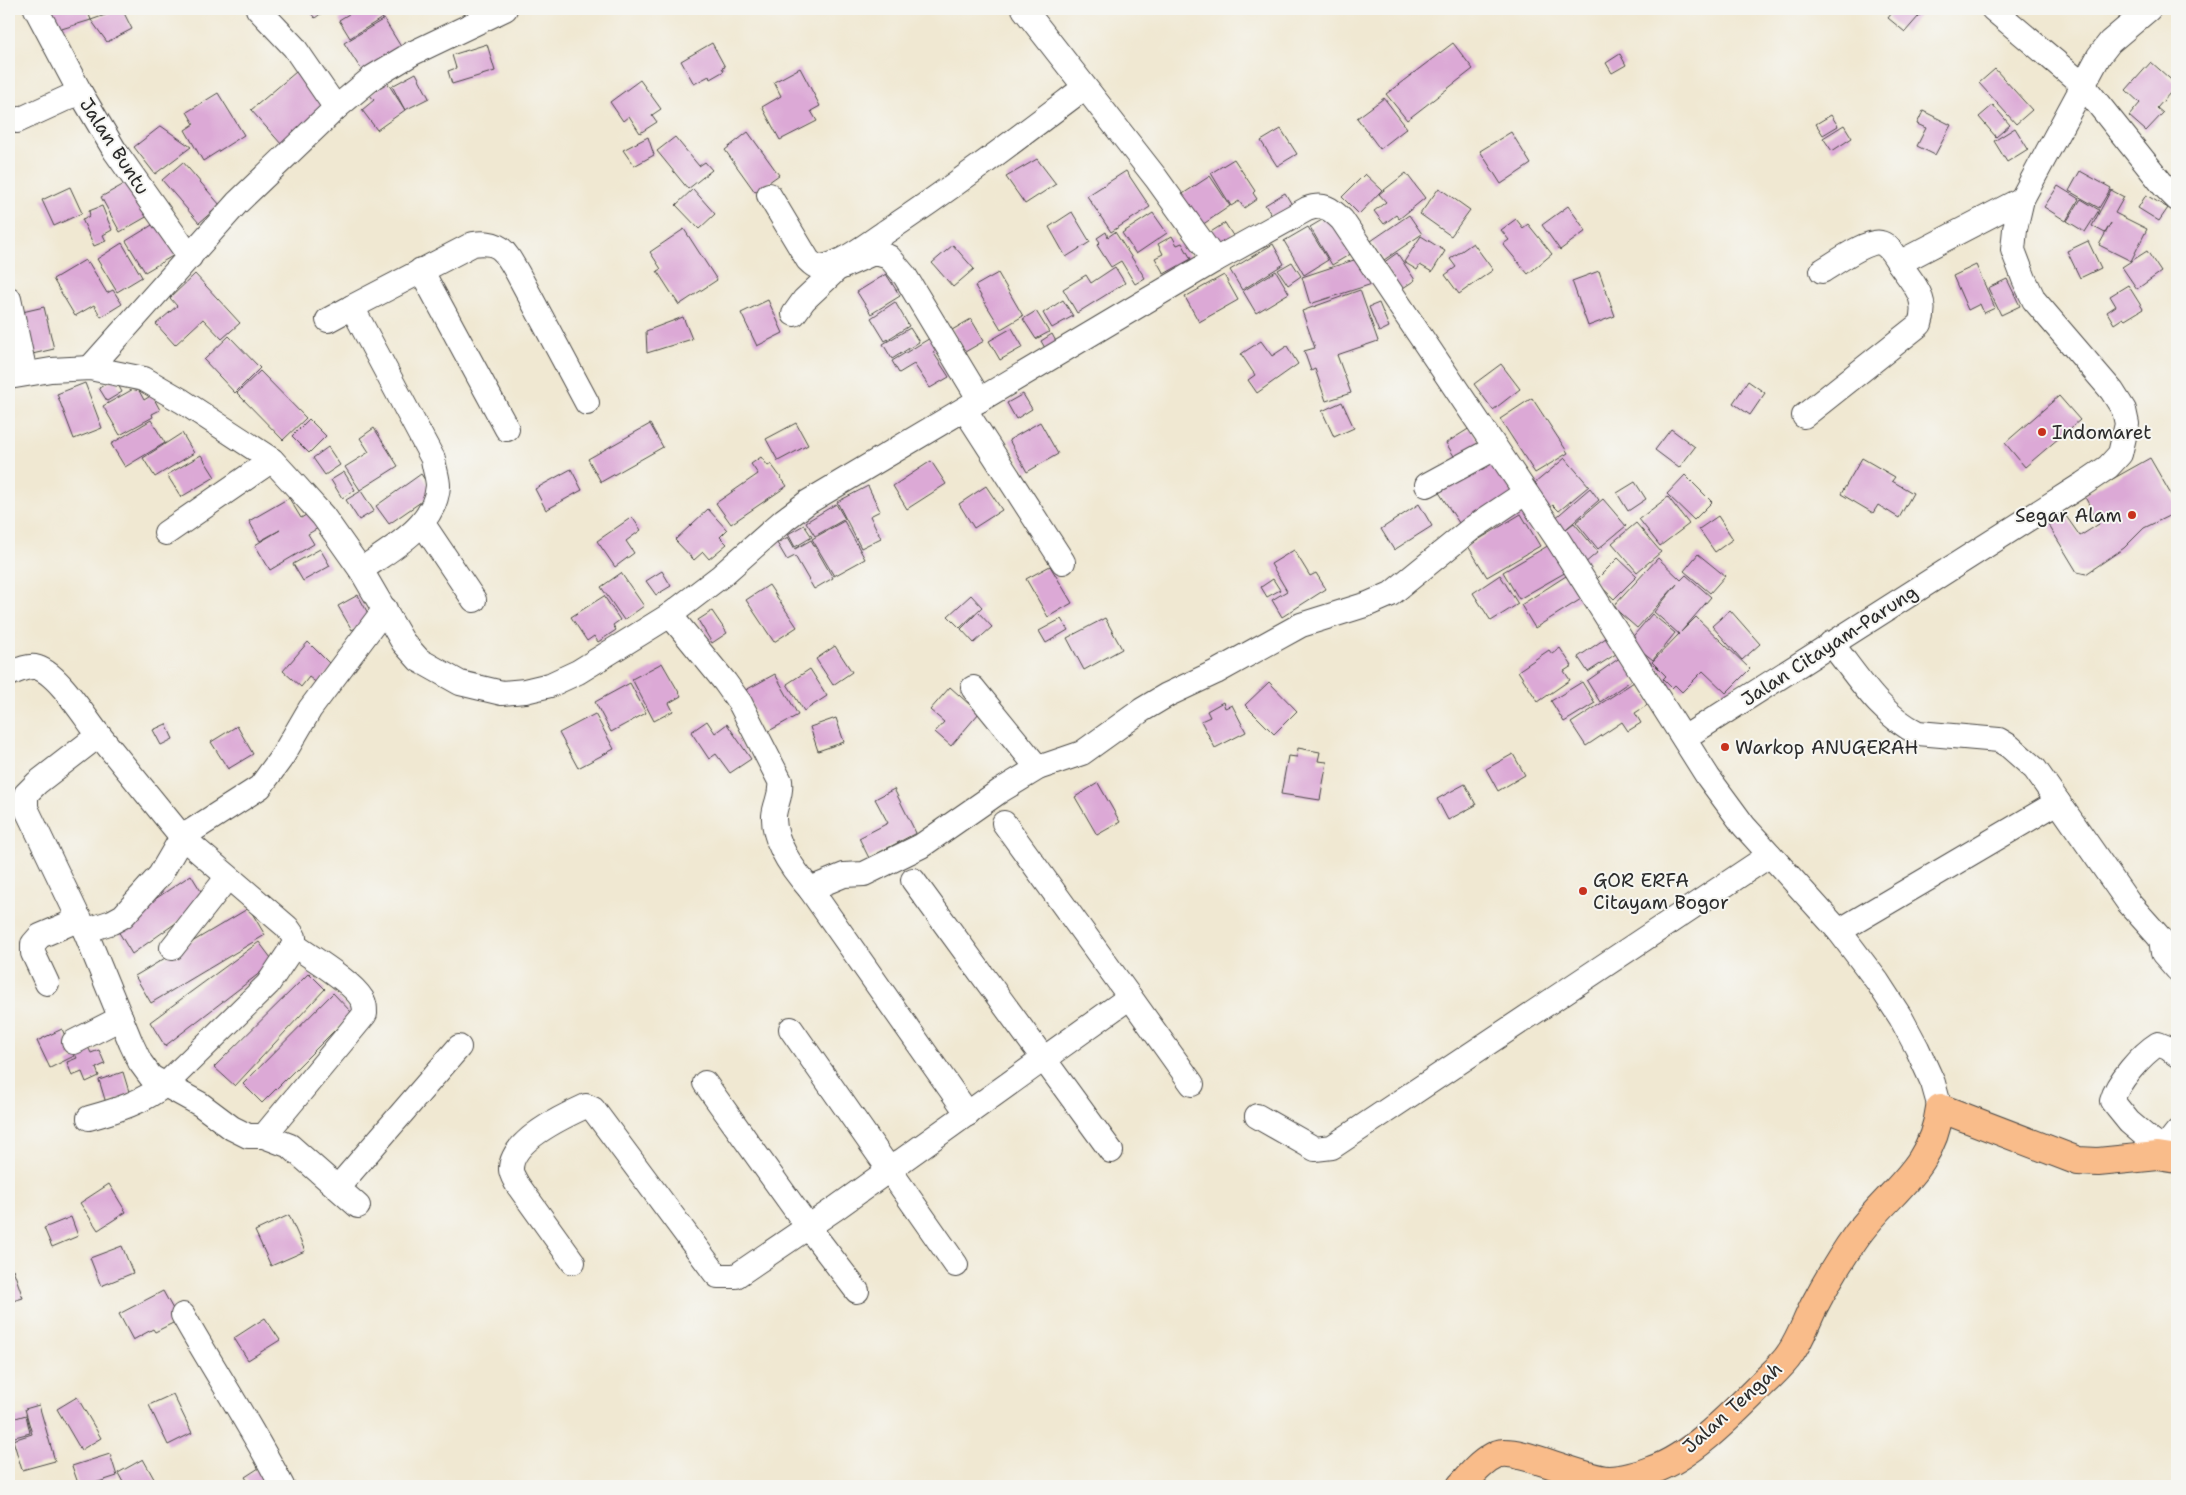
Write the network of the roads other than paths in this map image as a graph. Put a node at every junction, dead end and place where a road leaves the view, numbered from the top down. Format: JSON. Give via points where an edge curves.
{"nodes":[{"id":1,"x":36,"y":9,"type":"edge"},
{"id":2,"x":258,"y":9,"type":"edge"},
{"id":3,"x":505,"y":9,"type":"edge"},
{"id":4,"x":1024,"y":9,"type":"edge"},
{"id":5,"x":1993,"y":9,"type":"edge"},
{"id":6,"x":2148,"y":9,"type":"edge"},
{"id":7,"x":2083,"y":85,"type":"junction"},
{"id":8,"x":1084,"y":88,"type":"junction"},
{"id":9,"x":80,"y":92,"type":"junction"},
{"id":10,"x":336,"y":108,"type":"junction"},
{"id":11,"x":17,"y":121,"type":"dead end"},
{"id":12,"x":769,"y":195,"type":"dead end"},
{"id":13,"x":2022,"y":199,"type":"junction"},
{"id":14,"x":2177,"y":199,"type":"edge"},
{"id":15,"x":190,"y":257,"type":"junction"},
{"id":16,"x":1215,"y":260,"type":"junction"},
{"id":17,"x":1899,"y":263,"type":"junction"},
{"id":18,"x":421,"y":270,"type":"junction"},
{"id":19,"x":1822,"y":271,"type":"dead end"},
{"id":20,"x":9,"y":299,"type":"edge"},
{"id":21,"x":352,"y":307,"type":"junction"},
{"id":22,"x":794,"y":314,"type":"dead end"},
{"id":23,"x":328,"y":320,"type":"dead end"},
{"id":24,"x":90,"y":368,"type":"junction"},
{"id":25,"x":17,"y":375,"type":"edge"},
{"id":26,"x":587,"y":403,"type":"dead end"},
{"id":27,"x":972,"y":405,"type":"junction"},
{"id":28,"x":1804,"y":416,"type":"dead end"},
{"id":29,"x":507,"y":429,"type":"dead end"},
{"id":30,"x":1495,"y":448,"type":"junction"},
{"id":31,"x":272,"y":460,"type":"junction"},
{"id":32,"x":1427,"y":485,"type":"dead end"},
{"id":33,"x":1525,"y":493,"type":"junction"},
{"id":34,"x":423,"y":524,"type":"junction"},
{"id":35,"x":166,"y":533,"type":"dead end"},
{"id":36,"x":1063,"y":562,"type":"dead end"},
{"id":37,"x":361,"y":570,"type":"junction"},
{"id":38,"x":474,"y":600,"type":"dead end"},
{"id":39,"x":385,"y":609,"type":"junction"},
{"id":40,"x":670,"y":615,"type":"junction"},
{"id":41,"x":1831,"y":643,"type":"junction"},
{"id":42,"x":9,"y":674,"type":"edge"},
{"id":43,"x":973,"y":688,"type":"dead end"},
{"id":44,"x":98,"y":735,"type":"junction"},
{"id":45,"x":1684,"y":738,"type":"junction"},
{"id":46,"x":1038,"y":768,"type":"junction"},
{"id":47,"x":17,"y":799,"type":"edge"},
{"id":48,"x":2058,"y":802,"type":"junction"},
{"id":49,"x":1004,"y":823,"type":"dead end"},
{"id":50,"x":182,"y":837,"type":"junction"},
{"id":51,"x":1770,"y":855,"type":"junction"},
{"id":52,"x":227,"y":878,"type":"junction"},
{"id":53,"x":913,"y":880,"type":"dead end"},
{"id":54,"x":810,"y":889,"type":"junction"},
{"id":55,"x":82,"y":925,"type":"junction"},
{"id":56,"x":1839,"y":931,"type":"junction"},
{"id":57,"x":294,"y":945,"type":"junction"},
{"id":58,"x":172,"y":948,"type":"dead end"},
{"id":59,"x":2177,"y":969,"type":"edge"},
{"id":60,"x":47,"y":983,"type":"dead end"},
{"id":61,"x":1130,"y":997,"type":"junction"},
{"id":62,"x":121,"y":1018,"type":"junction"},
{"id":63,"x":791,"y":1029,"type":"dead end"},
{"id":64,"x":74,"y":1042,"type":"dead end"},
{"id":65,"x":459,"y":1047,"type":"dead end"},
{"id":66,"x":2177,"y":1055,"type":"edge"},
{"id":67,"x":1043,"y":1060,"type":"junction"},
{"id":68,"x":705,"y":1083,"type":"dead end"},
{"id":69,"x":166,"y":1084,"type":"junction"},
{"id":70,"x":1192,"y":1084,"type":"dead end"},
{"id":71,"x":1940,"y":1108,"type":"junction"},
{"id":72,"x":968,"y":1114,"type":"junction"},
{"id":73,"x":1257,"y":1116,"type":"dead end"},
{"id":74,"x":89,"y":1118,"type":"dead end"},
{"id":75,"x":2177,"y":1132,"type":"edge"},
{"id":76,"x":264,"y":1136,"type":"junction"},
{"id":77,"x":1111,"y":1152,"type":"dead end"},
{"id":78,"x":2166,"y":1155,"type":"edge"},
{"id":79,"x":890,"y":1170,"type":"junction"},
{"id":80,"x":338,"y":1187,"type":"junction"},
{"id":81,"x":358,"y":1206,"type":"dead end"},
{"id":82,"x":808,"y":1227,"type":"junction"},
{"id":83,"x":573,"y":1262,"type":"dead end"},
{"id":84,"x":956,"y":1265,"type":"dead end"},
{"id":85,"x":857,"y":1291,"type":"dead end"},
{"id":86,"x":183,"y":1315,"type":"dead end"},
{"id":87,"x":282,"y":1486,"type":"edge"},
{"id":88,"x":1461,"y":1486,"type":"edge"}],
"edges":[{"from":1,"to":9,"type":"street"},
{"from":2,"to":10,"type":"street","via":[[294,47]]},
{"from":3,"to":10,"type":"street","via":[[413,53],[373,77]]},
{"from":4,"to":8,"type":"street"},
{"from":5,"to":7,"type":"street"},
{"from":6,"to":7,"type":"street","name":"Jalan Citayam-Parung","via":[[2110,42]]},
{"from":7,"to":13,"type":"street","name":"Jalan Citayam-Parung"},
{"from":7,"to":14,"type":"street"},
{"from":8,"to":12,"type":"street","via":[[948,191],[862,248],[821,267],[813,266],[808,260]]},
{"from":8,"to":16,"type":"street","via":[[1156,178]]},
{"from":9,"to":11,"type":"street","name":"Jalan Buntu"},
{"from":9,"to":15,"type":"street","name":"Jalan Buntu","via":[[115,151]]},
{"from":10,"to":15,"type":"street","via":[[237,204]]},
{"from":13,"to":17,"type":"street"},
{"from":13,"to":41,"type":"street","name":"Jalan Citayam-Parung","via":[[2013,250],[2019,267],[2034,300],[2112,391],[2124,410],[2127,424],[2120,454],[2089,480]]},
{"from":15,"to":24,"type":"street"},
{"from":16,"to":27,"type":"street"},
{"from":16,"to":30,"type":"street","via":[[1306,209],[1326,206],[1342,220]]},
{"from":17,"to":19,"type":"street","via":[[1888,247],[1880,242],[1870,243]]},
{"from":17,"to":28,"type":"street","via":[[1922,299],[1924,311],[1920,324]]},
{"from":18,"to":21,"type":"street"},
{"from":18,"to":26,"type":"street","via":[[473,244],[486,242],[498,245],[513,264]]},
{"from":18,"to":29,"type":"street"},
{"from":20,"to":25,"type":"street"},
{"from":21,"to":23,"type":"street"},
{"from":21,"to":34,"type":"street","via":[[432,460],[438,485]]},
{"from":22,"to":27,"type":"street","via":[[837,269],[871,254],[890,257],[905,276]]},
{"from":24,"to":25,"type":"street"},
{"from":24,"to":31,"type":"street","via":[[144,379]]},
{"from":27,"to":36,"type":"street"},
{"from":27,"to":40,"type":"street","via":[[808,502]]},
{"from":30,"to":32,"type":"street"},
{"from":30,"to":33,"type":"street"},
{"from":31,"to":35,"type":"street"},
{"from":31,"to":37,"type":"street","via":[[323,516]]},
{"from":33,"to":45,"type":"street"},
{"from":33,"to":46,"type":"street","via":[[1471,529],[1391,594],[1301,625],[1167,695],[1082,753]]},
{"from":34,"to":37,"type":"street"},
{"from":34,"to":38,"type":"street"},
{"from":37,"to":39,"type":"street"},
{"from":39,"to":40,"type":"street","via":[[403,642],[419,660],[460,683],[502,693],[550,685],[578,672]]},
{"from":39,"to":50,"type":"street","via":[[310,709],[260,787]]},
{"from":40,"to":54,"type":"street","via":[[740,703],[777,774],[781,795],[774,814],[776,833],[797,874]]},
{"from":41,"to":45,"type":"street","name":"Jalan Citayam-Parung"},
{"from":41,"to":48,"type":"street","via":[[1882,706],[1908,728],[1918,733],[1999,740],[2035,769]]},
{"from":42,"to":44,"type":"street","via":[[34,667],[47,672]]},
{"from":43,"to":46,"type":"street"},
{"from":44,"to":47,"type":"street"},
{"from":44,"to":50,"type":"street"},
{"from":45,"to":51,"type":"street","via":[[1744,826]]},
{"from":46,"to":54,"type":"street","via":[[921,846],[864,874],[844,876]]},
{"from":47,"to":55,"type":"street","via":[[26,808]]},
{"from":48,"to":56,"type":"street"},
{"from":48,"to":59,"type":"street","via":[[2128,902],[2161,939],[2163,953]]},
{"from":49,"to":61,"type":"street"},
{"from":50,"to":52,"type":"street"},
{"from":50,"to":55,"type":"street","via":[[160,875],[123,916],[112,922]]},
{"from":51,"to":56,"type":"street"},
{"from":51,"to":73,"type":"street","via":[[1332,1147],[1315,1149]]},
{"from":52,"to":57,"type":"street","via":[[287,927],[294,938]]},
{"from":52,"to":58,"type":"street"},
{"from":53,"to":67,"type":"street"},
{"from":54,"to":72,"type":"street"},
{"from":55,"to":60,"type":"street","via":[[40,936],[33,944],[33,953]]},
{"from":55,"to":62,"type":"street"},
{"from":56,"to":71,"type":"street","via":[[1901,1018],[1933,1083]]},
{"from":57,"to":69,"type":"street","via":[[268,984]]},
{"from":57,"to":76,"type":"street","via":[[361,996],[365,1014]]},
{"from":61,"to":67,"type":"street"},
{"from":61,"to":70,"type":"street"},
{"from":62,"to":64,"type":"street"},
{"from":62,"to":69,"type":"street","via":[[140,1062],[151,1077]]},
{"from":63,"to":79,"type":"street"},
{"from":65,"to":80,"type":"street"},
{"from":66,"to":78,"type":"street","via":[[2158,1044],[2149,1049],[2130,1071],[2112,1101],[2129,1122]]},
{"from":67,"to":72,"type":"street"},
{"from":67,"to":77,"type":"street"},
{"from":68,"to":82,"type":"street"},
{"from":69,"to":74,"type":"street","via":[[130,1106]]},
{"from":69,"to":76,"type":"street","via":[[232,1128],[248,1136]]},
{"from":71,"to":78,"type":"main road","via":[[2078,1161]]},
{"from":71,"to":88,"type":"main road","name":"Jalan Tengah","via":[[1938,1126],[1929,1149],[1916,1170],[1857,1235],[1816,1302],[1790,1354],[1734,1412],[1702,1439],[1653,1470],[1608,1480],[1500,1453],[1483,1462]]},
{"from":72,"to":79,"type":"street"},
{"from":75,"to":78,"type":"street"},
{"from":76,"to":80,"type":"street","via":[[290,1146]]},
{"from":79,"to":82,"type":"street"},
{"from":79,"to":84,"type":"street"},
{"from":80,"to":81,"type":"street"},
{"from":82,"to":83,"type":"street","via":[[736,1276],[718,1276],[604,1122],[586,1106],[556,1120],[522,1146],[514,1157],[511,1170],[517,1184]]},
{"from":82,"to":85,"type":"street"},
{"from":86,"to":87,"type":"street"}]}
